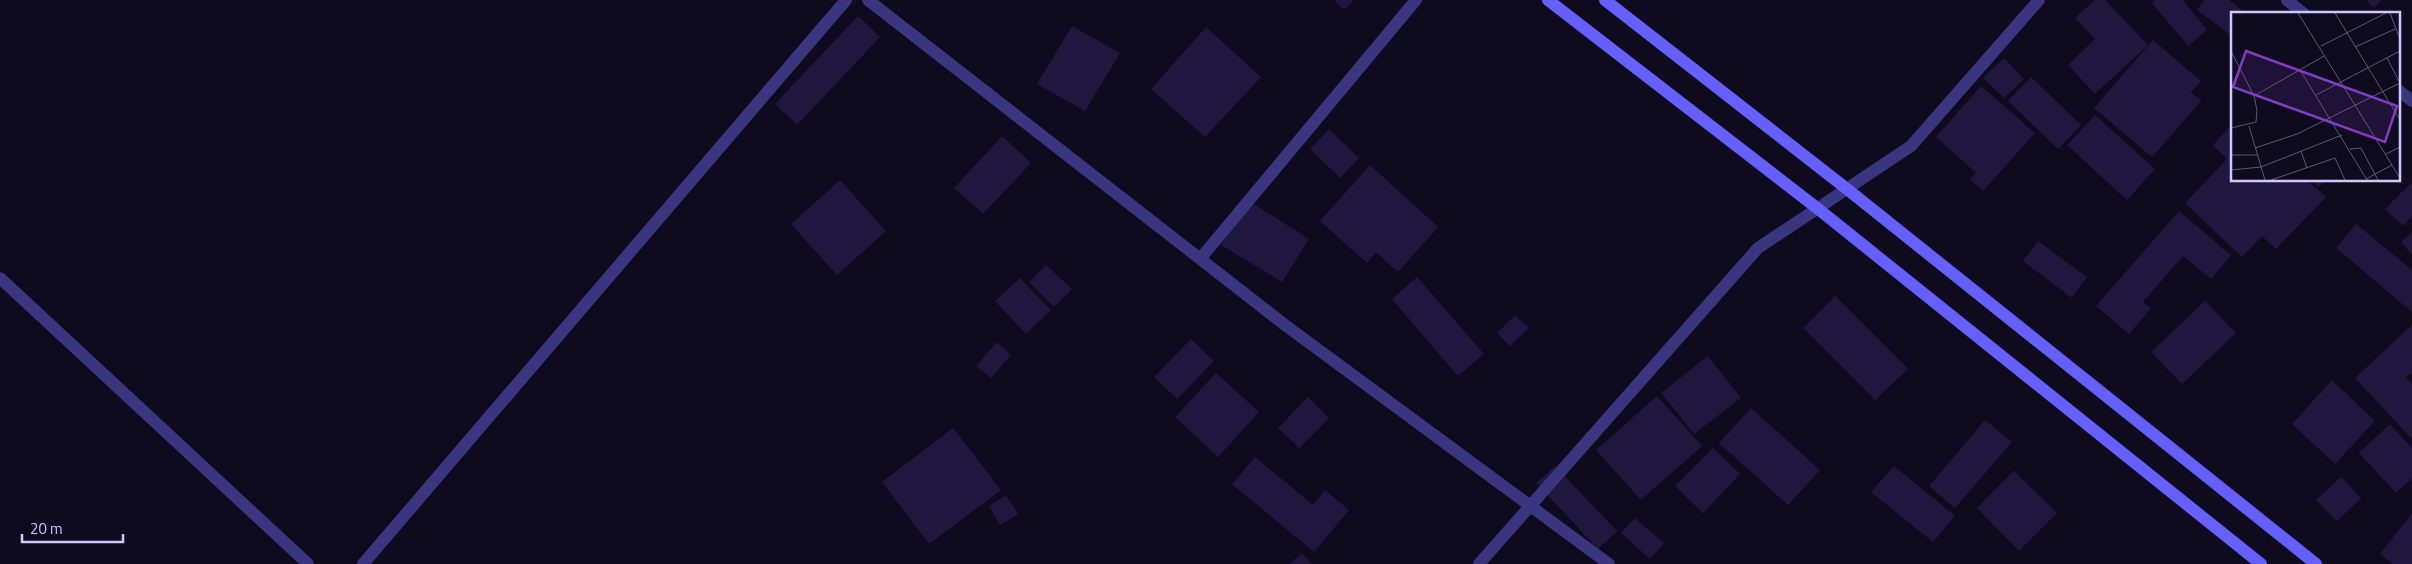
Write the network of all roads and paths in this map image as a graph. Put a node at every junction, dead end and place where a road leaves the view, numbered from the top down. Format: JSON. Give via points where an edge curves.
{"nodes":[{"id":1,"x":846,"y":0,"type":"edge"},
{"id":2,"x":868,"y":0,"type":"edge"},
{"id":3,"x":1416,"y":0,"type":"edge"},
{"id":4,"x":1548,"y":0,"type":"edge"},
{"id":5,"x":1605,"y":0,"type":"edge"},
{"id":6,"x":2039,"y":0,"type":"edge"},
{"id":7,"x":2286,"y":0,"type":"edge"},
{"id":8,"x":2301,"y":12,"type":"edge"},
{"id":9,"x":2400,"y":92,"type":"edge"},
{"id":10,"x":2412,"y":101,"type":"edge"},
{"id":11,"x":1847,"y":189,"type":"junction"},
{"id":12,"x":1817,"y":208,"type":"junction"},
{"id":13,"x":1200,"y":259,"type":"junction"},
{"id":14,"x":0,"y":278,"type":"edge"},
{"id":15,"x":1530,"y":505,"type":"junction"},
{"id":16,"x":308,"y":564,"type":"edge"},
{"id":17,"x":363,"y":564,"type":"edge"},
{"id":18,"x":1479,"y":564,"type":"edge"},
{"id":19,"x":1608,"y":564,"type":"edge"},
{"id":20,"x":2261,"y":564,"type":"edge"},
{"id":21,"x":2316,"y":564,"type":"edge"}],
"edges":[{"from":1,"to":17,"type":"street"},
{"from":2,"to":13,"type":"street"},
{"from":3,"to":13,"type":"street"},
{"from":4,"to":12,"type":"main road"},
{"from":5,"to":11,"type":"main road"},
{"from":6,"to":11,"type":"street","via":[[1911,146]]},
{"from":7,"to":8,"type":"street"},
{"from":9,"to":10,"type":"street"},
{"from":11,"to":12,"type":"street"},
{"from":11,"to":21,"type":"main road"},
{"from":12,"to":15,"type":"street","via":[[1758,248]]},
{"from":12,"to":20,"type":"main road"},
{"from":13,"to":15,"type":"street"},
{"from":14,"to":16,"type":"street"},
{"from":15,"to":18,"type":"street"},
{"from":15,"to":19,"type":"street"}]}
